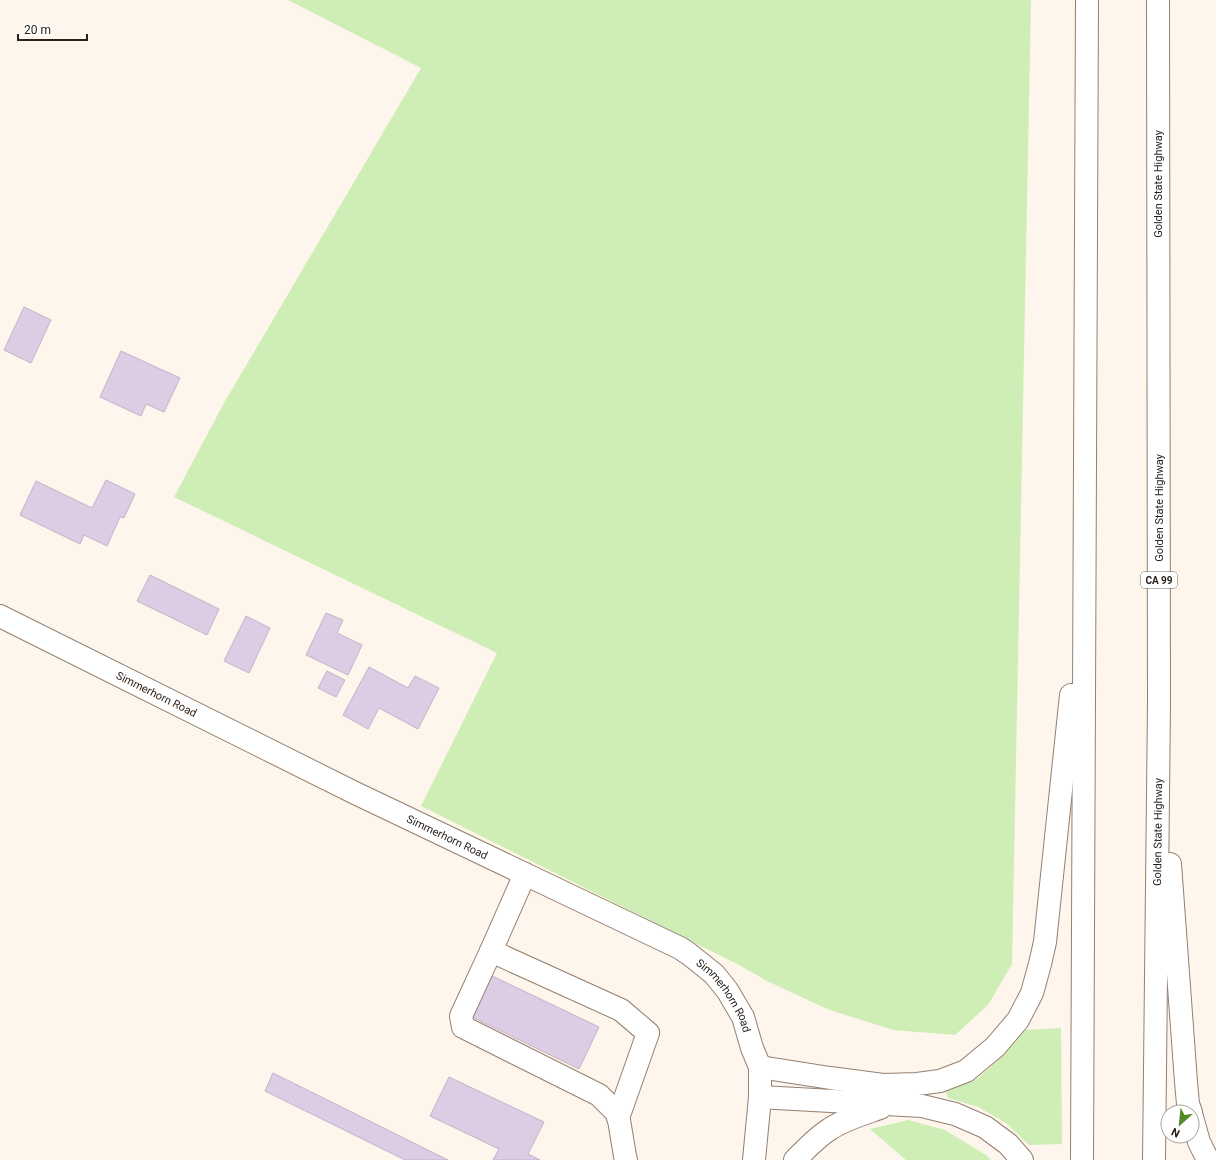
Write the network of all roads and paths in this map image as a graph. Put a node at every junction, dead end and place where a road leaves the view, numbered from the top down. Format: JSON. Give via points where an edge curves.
{"nodes":[{"id":1,"x":1087,"y":0,"type":"edge"},
{"id":2,"x":1158,"y":0,"type":"edge"},
{"id":3,"x":1084,"y":577,"type":"junction"},
{"id":4,"x":0,"y":616,"type":"edge"},
{"id":5,"x":1159,"y":704,"type":"junction"},
{"id":6,"x":525,"y":874,"type":"junction"},
{"id":7,"x":491,"y":951,"type":"junction"},
{"id":8,"x":760,"y":1067,"type":"junction"},
{"id":9,"x":760,"y":1097,"type":"junction"},
{"id":10,"x":888,"y":1104,"type":"junction"},
{"id":11,"x":1188,"y":1104,"type":"edge"},
{"id":12,"x":618,"y":1118,"type":"junction"},
{"id":13,"x":1200,"y":1144,"type":"edge"},
{"id":14,"x":626,"y":1160,"type":"edge"},
{"id":15,"x":754,"y":1160,"type":"edge"},
{"id":16,"x":795,"y":1160,"type":"edge"},
{"id":17,"x":1022,"y":1160,"type":"edge"},
{"id":18,"x":1082,"y":1160,"type":"edge"},
{"id":19,"x":1154,"y":1160,"type":"edge"},
{"id":20,"x":1208,"y":1160,"type":"edge"}],
"edges":[{"from":1,"to":3,"type":"main road"},
{"from":2,"to":5,"type":"main road","name":"Golden State Highway","number":"CA 99"},
{"from":3,"to":8,"type":"main road","via":[[1045,942],[1032,993],[1018,1020],[995,1047],[966,1071],[940,1081],[883,1085]]},
{"from":3,"to":18,"type":"main road"},
{"from":4,"to":6,"type":"main road","name":"Simmerhorn Road"},
{"from":5,"to":11,"type":"main road"},
{"from":5,"to":19,"type":"main road","name":"Golden State Highway","number":"CA 99"},
{"from":6,"to":7,"type":"main road"},
{"from":6,"to":8,"type":"main road","name":"Simmerhorn Road","via":[[680,948],[714,974],[743,1017]]},
{"from":7,"to":12,"type":"main road","via":[[461,1016],[463,1027],[600,1095],[618,1114]]},
{"from":7,"to":12,"type":"main road","via":[[621,1010],[648,1033]]},
{"from":8,"to":9,"type":"main road","name":"Simmerhorn Road"},
{"from":9,"to":10,"type":"main road"},
{"from":9,"to":15,"type":"main road","name":"Simmerhorn Road"},
{"from":10,"to":16,"type":"main road","via":[[831,1128]]},
{"from":10,"to":17,"type":"main road","via":[[922,1106],[956,1114],[985,1127],[1008,1144]]},
{"from":12,"to":14,"type":"main road"},
{"from":13,"to":20,"type":"main road"}]}
